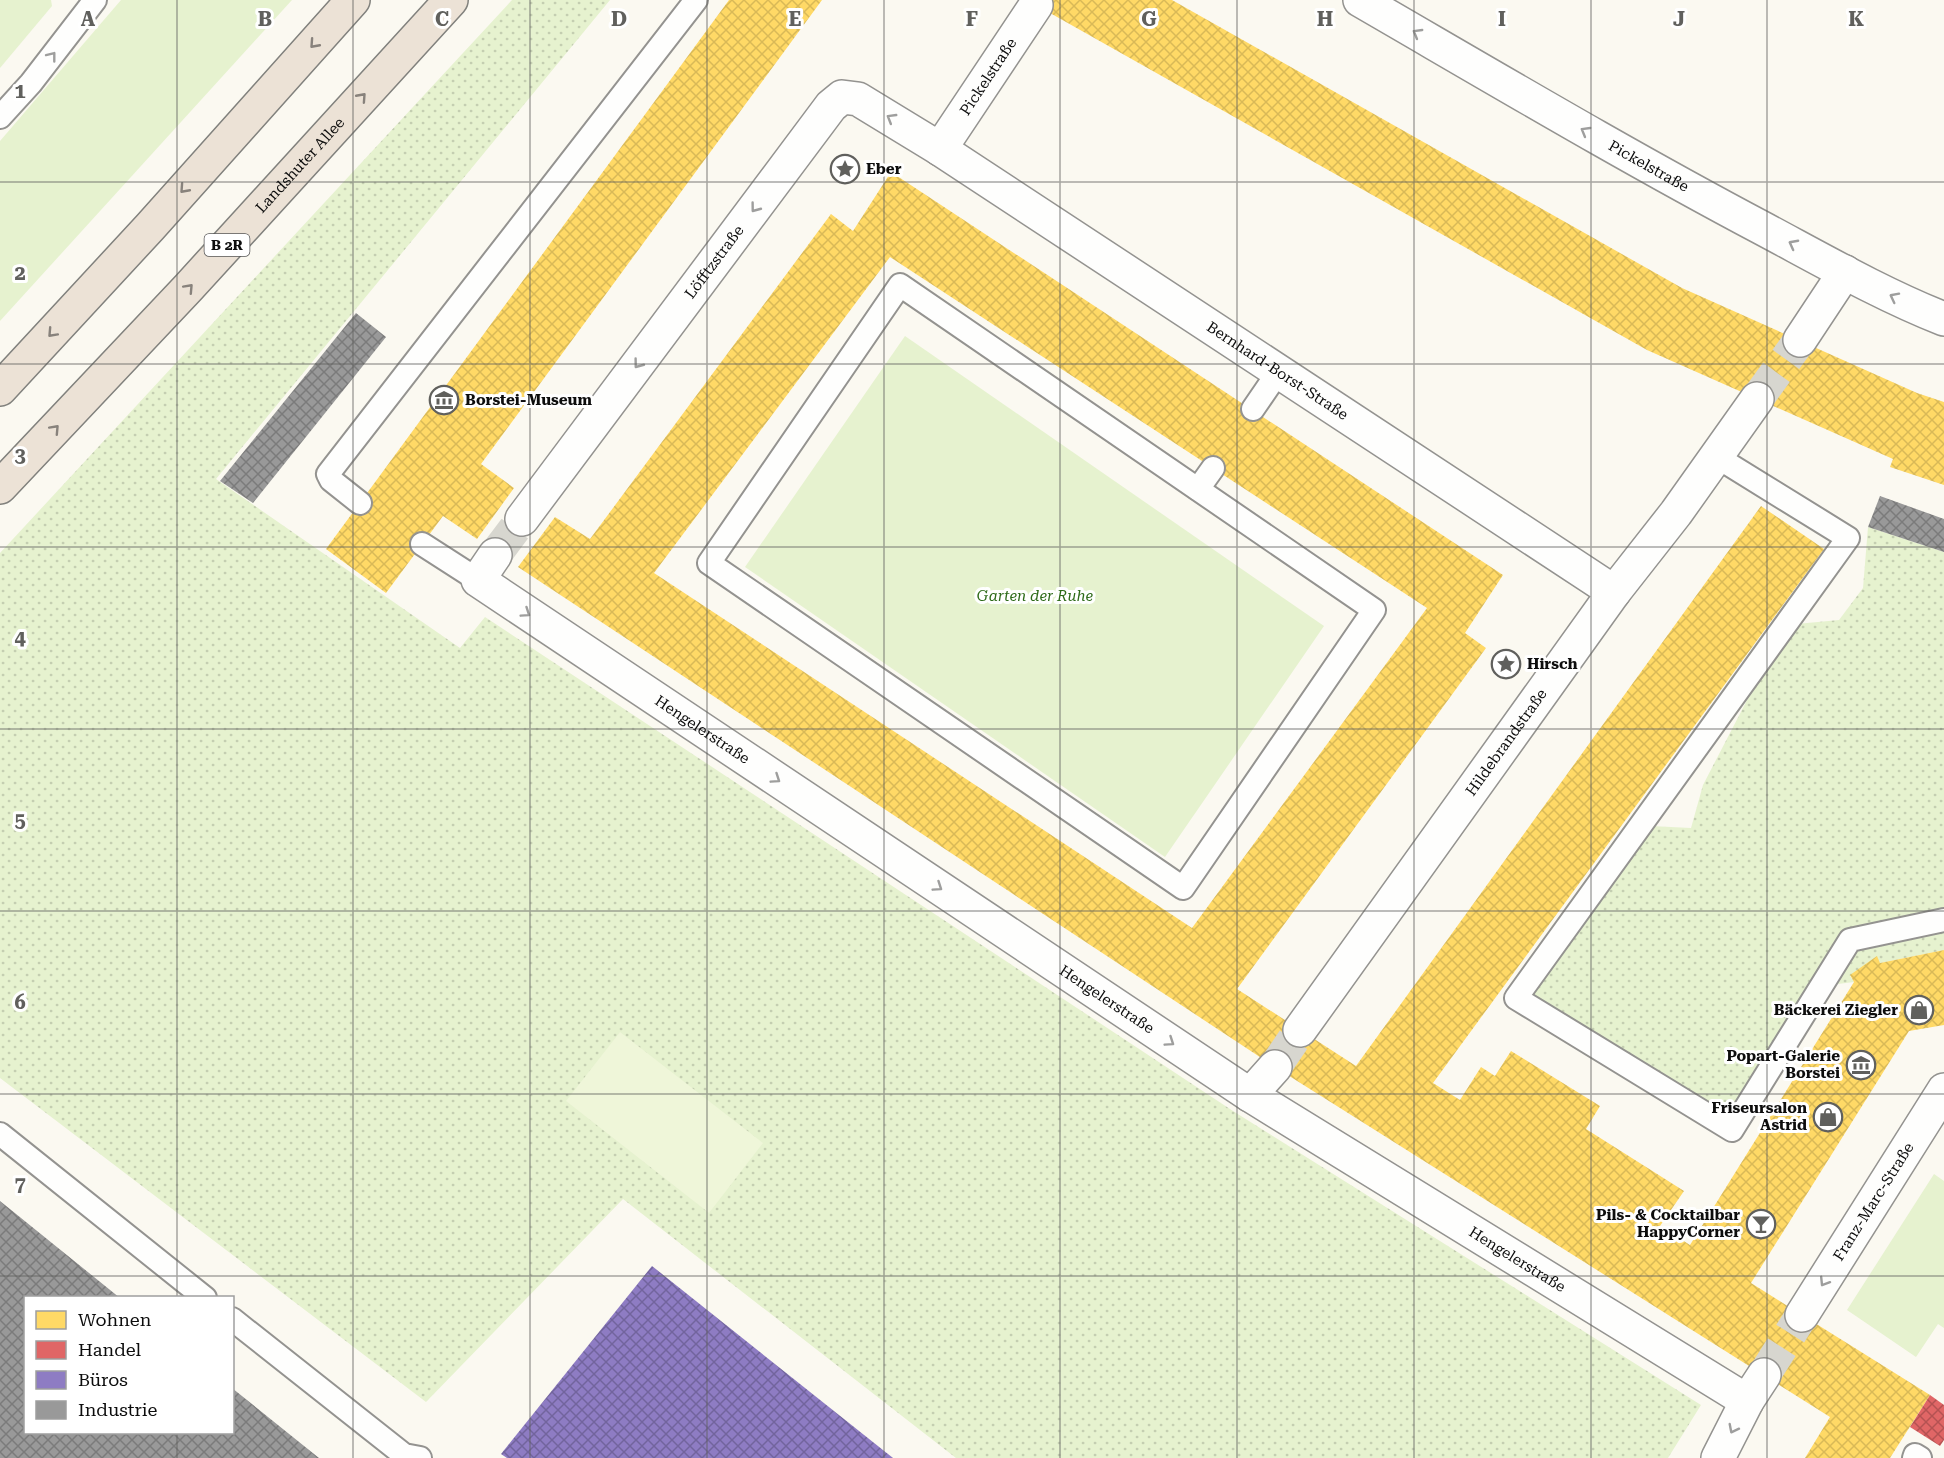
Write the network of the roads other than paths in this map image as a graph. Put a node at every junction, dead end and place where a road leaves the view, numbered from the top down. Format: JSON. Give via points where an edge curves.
{"nodes":[{"id":1,"x":95,"y":0,"type":"edge"},
{"id":2,"x":352,"y":0,"type":"edge"},
{"id":3,"x":450,"y":0,"type":"edge"},
{"id":4,"x":696,"y":0,"type":"edge"},
{"id":5,"x":1360,"y":0,"type":"edge"},
{"id":6,"x":1036,"y":5,"type":"dead end"},
{"id":7,"x":0,"y":117,"type":"edge"},
{"id":8,"x":940,"y":149,"type":"junction"},
{"id":9,"x":1845,"y":272,"type":"junction"},
{"id":10,"x":1944,"y":319,"type":"edge"},
{"id":11,"x":1800,"y":340,"type":"tunnel mouth"},
{"id":12,"x":1279,"y":371,"type":"junction"},
{"id":13,"x":0,"y":388,"type":"edge"},
{"id":14,"x":1756,"y":399,"type":"tunnel mouth"},
{"id":15,"x":1253,"y":410,"type":"dead end"},
{"id":16,"x":1717,"y":457,"type":"junction"},
{"id":17,"x":1213,"y":468,"type":"dead end"},
{"id":18,"x":0,"y":487,"type":"edge"},
{"id":19,"x":1198,"y":489,"type":"junction"},
{"id":20,"x":360,"y":503,"type":"dead end"},
{"id":21,"x":522,"y":519,"type":"tunnel mouth"},
{"id":22,"x":422,"y":544,"type":"dead end"},
{"id":23,"x":487,"y":568,"type":"joint"},
{"id":24,"x":1614,"y":592,"type":"junction"},
{"id":25,"x":1944,"y":920,"type":"edge"},
{"id":26,"x":1300,"y":1030,"type":"tunnel mouth"},
{"id":27,"x":1275,"y":1067,"type":"tunnel mouth"},
{"id":28,"x":1944,"y":1090,"type":"edge"},
{"id":29,"x":1251,"y":1095,"type":"junction"},
{"id":30,"x":0,"y":1134,"type":"edge"},
{"id":31,"x":202,"y":1296,"type":"edge"},
{"id":32,"x":1803,"y":1315,"type":"tunnel mouth"},
{"id":33,"x":234,"y":1321,"type":"edge"},
{"id":34,"x":420,"y":1458,"type":"edge"},
{"id":35,"x":1718,"y":1458,"type":"edge"},
{"id":36,"x":1914,"y":1458,"type":"edge"},
{"id":37,"x":1920,"y":1458,"type":"edge"}],
"edges":[{"from":7,"to":1,"type":"lane","one_way":true},
{"from":2,"to":13,"type":"highway","one_way":true},
{"from":18,"to":3,"type":"highway","name":"Landshuter Allee","number":"B 2R","one_way":true,"via":[[188,288]]},
{"from":4,"to":20,"type":"lane","via":[[328,474]]},
{"from":9,"to":5,"type":"street","name":"Pickelstraße","one_way":true,"via":[[1648,168]]},
{"from":6,"to":8,"type":"street","name":"Pickelstraße"},
{"from":8,"to":12,"type":"street","name":"Bernhard-Borst-Straße"},
{"from":8,"to":21,"type":"street","name":"Löfftzstraße","one_way":true,"via":[[858,99],[842,97],[831,106]]},
{"from":10,"to":9,"type":"street","name":"Pickelstraße","one_way":true},
{"from":9,"to":11,"type":"street"},
{"from":12,"to":15,"type":"lane"},
{"from":12,"to":24,"type":"street","name":"Bernhard-Borst-Straße"},
{"from":14,"to":16,"type":"street","name":"Hildebrandstraße"},
{"from":16,"to":24,"type":"street","name":"Hildebrandstraße"},
{"from":16,"to":25,"type":"lane","via":[[1848,538],[1516,998],[1732,1130],[1850,940]]},
{"from":17,"to":19,"type":"lane"},
{"from":19,"to":19,"type":"lane","via":[[900,285],[709,563],[1183,888],[1374,610]]},
{"from":22,"to":23,"type":"lane"},
{"from":23,"to":29,"type":"street","name":"Hengelerstraße","one_way":true},
{"from":24,"to":26,"type":"street","name":"Hildebrandstraße"},
{"from":27,"to":29,"type":"street"},
{"from":28,"to":32,"type":"street","name":"Franz-Marc-Straße","one_way":true},
{"from":29,"to":35,"type":"street","name":"Hengelerstraße","one_way":true,"via":[[1755,1388]]},
{"from":30,"to":31,"type":"lane"},
{"from":33,"to":34,"type":"lane","via":[[404,1455]]},
{"from":36,"to":37,"type":"lane"}]}
